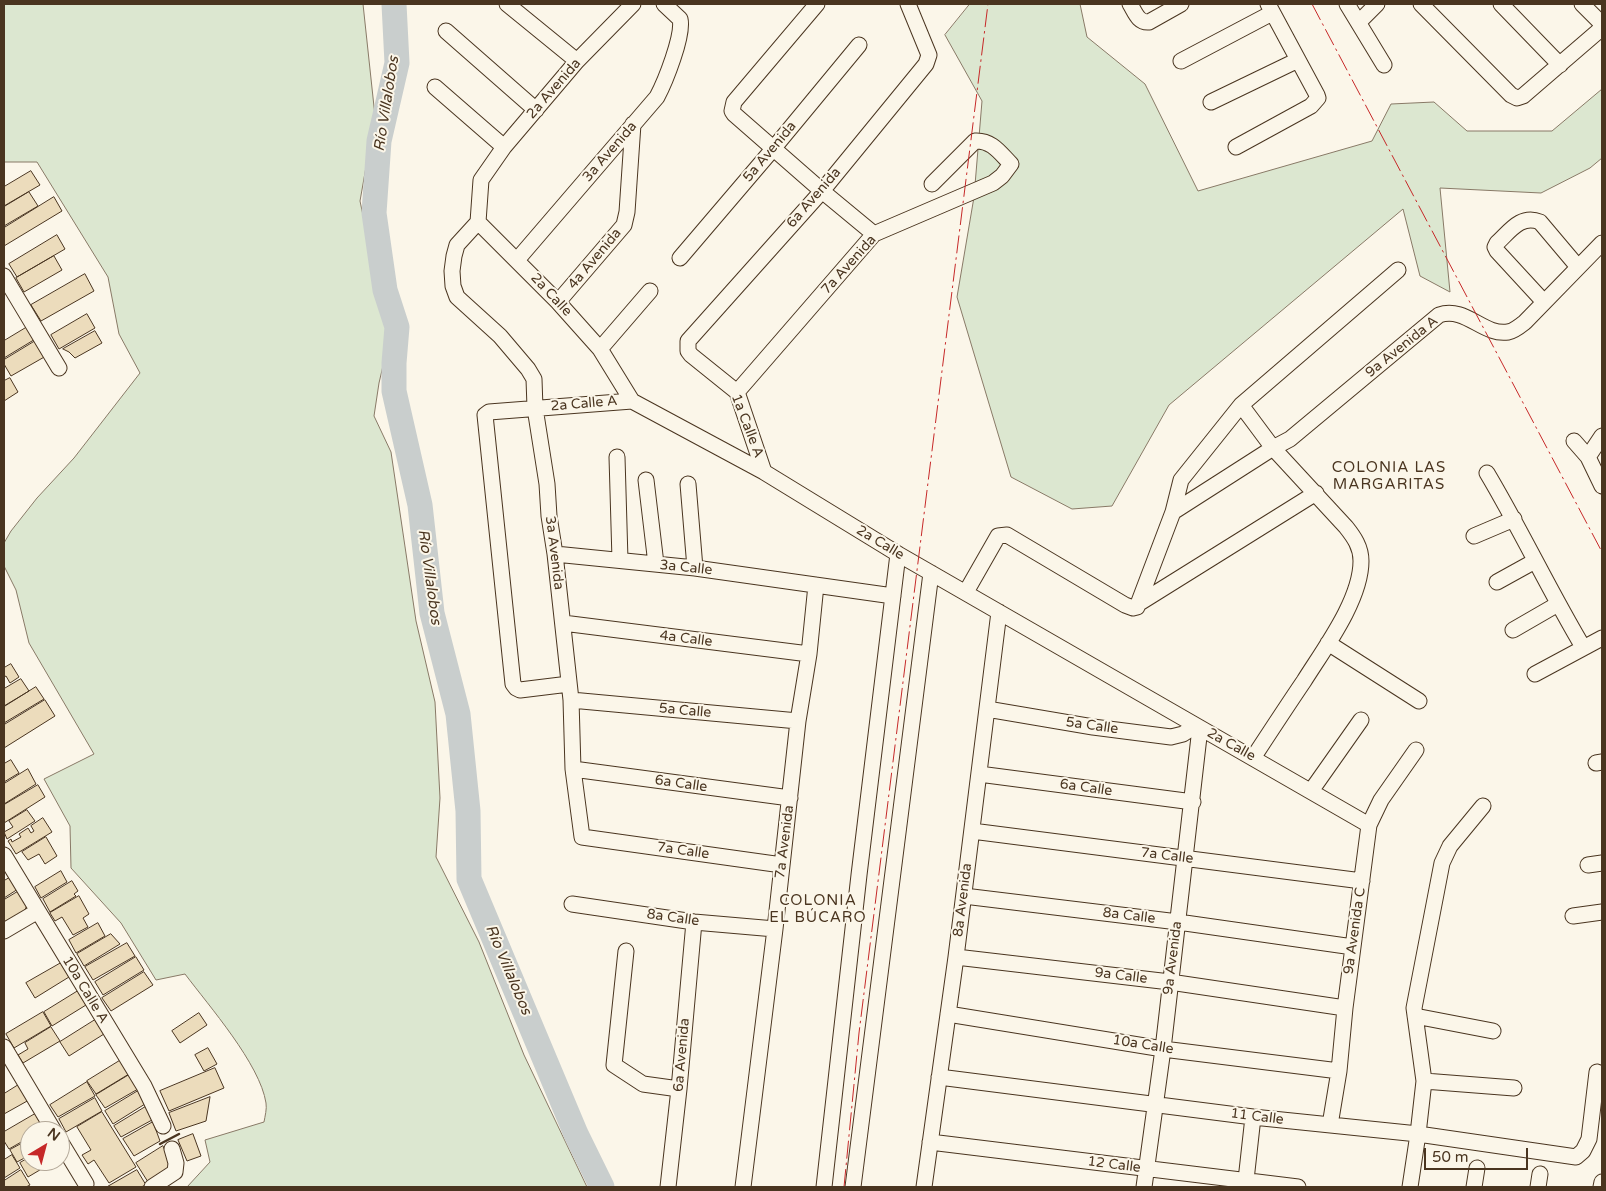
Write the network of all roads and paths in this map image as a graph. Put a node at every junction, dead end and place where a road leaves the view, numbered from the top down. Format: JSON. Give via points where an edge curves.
{"nodes":[{"id":1,"x":507,"y":4,"type":"edge"},
{"id":2,"x":633,"y":4,"type":"edge"},
{"id":3,"x":664,"y":4,"type":"edge"},
{"id":4,"x":817,"y":4,"type":"edge"},
{"id":5,"x":908,"y":4,"type":"edge"},
{"id":6,"x":1130,"y":4,"type":"edge"},
{"id":7,"x":1181,"y":4,"type":"edge"},
{"id":8,"x":1347,"y":4,"type":"edge"},
{"id":9,"x":1378,"y":4,"type":"edge"},
{"id":10,"x":1421,"y":4,"type":"edge"},
{"id":11,"x":1501,"y":4,"type":"edge"},
{"id":12,"x":1582,"y":4,"type":"edge"},
{"id":13,"x":1270,"y":8,"type":"edge"},
{"id":14,"x":1359,"y":22,"type":"junction"},
{"id":15,"x":1602,"y":24,"type":"edge"},
{"id":16,"x":1602,"y":28,"type":"edge"},
{"id":17,"x":446,"y":31,"type":"dead end"},
{"id":18,"x":859,"y":45,"type":"dead end"},
{"id":19,"x":1298,"y":60,"type":"junction"},
{"id":20,"x":577,"y":61,"type":"junction"},
{"id":21,"x":1181,"y":61,"type":"dead end"},
{"id":22,"x":1384,"y":64,"type":"dead end"},
{"id":23,"x":1560,"y":65,"type":"junction"},
{"id":24,"x":435,"y":87,"type":"dead end"},
{"id":25,"x":1211,"y":102,"type":"dead end"},
{"id":26,"x":536,"y":110,"type":"junction"},
{"id":27,"x":633,"y":124,"type":"junction"},
{"id":28,"x":504,"y":147,"type":"junction"},
{"id":29,"x":1236,"y":147,"type":"dead end"},
{"id":30,"x":773,"y":149,"type":"junction"},
{"id":31,"x":932,"y":184,"type":"dead end"},
{"id":32,"x":822,"y":191,"type":"junction"},
{"id":33,"x":478,"y":222,"type":"junction"},
{"id":34,"x":874,"y":234,"type":"junction"},
{"id":35,"x":1602,"y":243,"type":"edge"},
{"id":36,"x":680,"y":258,"type":"dead end"},
{"id":37,"x":517,"y":260,"type":"junction"},
{"id":38,"x":1578,"y":267,"type":"junction"},
{"id":39,"x":1398,"y":270,"type":"dead end"},
{"id":40,"x":4,"y":276,"type":"edge"},
{"id":41,"x":650,"y":291,"type":"dead end"},
{"id":42,"x":558,"y":302,"type":"junction"},
{"id":43,"x":1544,"y":302,"type":"junction"},
{"id":44,"x":688,"y":341,"type":"joint"},
{"id":45,"x":600,"y":349,"type":"junction"},
{"id":46,"x":58,"y":368,"type":"dead end"},
{"id":47,"x":737,"y":392,"type":"junction"},
{"id":48,"x":632,"y":401,"type":"junction"},
{"id":49,"x":1241,"y":405,"type":"junction"},
{"id":50,"x":535,"y":408,"type":"junction"},
{"id":51,"x":1602,"y":436,"type":"edge"},
{"id":52,"x":1574,"y":441,"type":"dead end"},
{"id":53,"x":1273,"y":448,"type":"junction"},
{"id":54,"x":617,"y":457,"type":"dead end"},
{"id":55,"x":1588,"y":457,"type":"junction"},
{"id":56,"x":764,"y":472,"type":"junction"},
{"id":57,"x":1487,"y":473,"type":"dead end"},
{"id":58,"x":646,"y":480,"type":"dead end"},
{"id":59,"x":688,"y":484,"type":"dead end"},
{"id":60,"x":1602,"y":486,"type":"edge"},
{"id":61,"x":1316,"y":493,"type":"junction"},
{"id":62,"x":1173,"y":512,"type":"junction"},
{"id":63,"x":1514,"y":519,"type":"junction"},
{"id":64,"x":1474,"y":536,"type":"dead end"},
{"id":65,"x":555,"y":554,"type":"junction"},
{"id":66,"x":898,"y":554,"type":"junction"},
{"id":67,"x":620,"y":560,"type":"junction"},
{"id":68,"x":1536,"y":561,"type":"junction"},
{"id":69,"x":656,"y":564,"type":"junction"},
{"id":70,"x":695,"y":568,"type":"junction"},
{"id":71,"x":931,"y":573,"type":"junction"},
{"id":72,"x":1497,"y":582,"type":"dead end"},
{"id":73,"x":816,"y":585,"type":"junction"},
{"id":74,"x":966,"y":592,"type":"junction"},
{"id":75,"x":893,"y":596,"type":"junction"},
{"id":76,"x":1138,"y":604,"type":"junction"},
{"id":77,"x":1558,"y":604,"type":"junction"},
{"id":78,"x":999,"y":612,"type":"junction"},
{"id":79,"x":563,"y":623,"type":"junction"},
{"id":80,"x":1513,"y":630,"type":"dead end"},
{"id":81,"x":1602,"y":638,"type":"edge"},
{"id":82,"x":1328,"y":643,"type":"junction"},
{"id":83,"x":1583,"y":647,"type":"junction"},
{"id":84,"x":809,"y":654,"type":"junction"},
{"id":85,"x":1535,"y":674,"type":"dead end"},
{"id":86,"x":569,"y":684,"type":"junction"},
{"id":87,"x":571,"y":700,"type":"junction"},
{"id":88,"x":1419,"y":701,"type":"dead end"},
{"id":89,"x":987,"y":709,"type":"junction"},
{"id":90,"x":1361,"y":720,"type":"dead end"},
{"id":91,"x":798,"y":721,"type":"junction"},
{"id":92,"x":1198,"y":727,"type":"junction"},
{"id":93,"x":1416,"y":750,"type":"dead end"},
{"id":94,"x":1254,"y":758,"type":"junction"},
{"id":95,"x":573,"y":769,"type":"junction"},
{"id":96,"x":978,"y":774,"type":"junction"},
{"id":97,"x":1311,"y":791,"type":"junction"},
{"id":98,"x":790,"y":798,"type":"junction"},
{"id":99,"x":1192,"y":802,"type":"junction"},
{"id":100,"x":1483,"y":806,"type":"dead end"},
{"id":101,"x":1369,"y":825,"type":"junction"},
{"id":102,"x":972,"y":831,"type":"junction"},
{"id":103,"x":584,"y":837,"type":"joint"},
{"id":104,"x":4,"y":855,"type":"edge"},
{"id":105,"x":1186,"y":858,"type":"junction"},
{"id":106,"x":782,"y":865,"type":"junction"},
{"id":107,"x":1362,"y":881,"type":"junction"},
{"id":108,"x":964,"y":896,"type":"junction"},
{"id":109,"x":572,"y":904,"type":"dead end"},
{"id":110,"x":38,"y":911,"type":"junction"},
{"id":111,"x":1602,"y":912,"type":"edge"},
{"id":112,"x":1573,"y":916,"type":"dead end"},
{"id":113,"x":694,"y":922,"type":"junction"},
{"id":114,"x":1178,"y":922,"type":"junction"},
{"id":115,"x":775,"y":929,"type":"junction"},
{"id":116,"x":4,"y":931,"type":"edge"},
{"id":117,"x":1353,"y":947,"type":"junction"},
{"id":118,"x":626,"y":951,"type":"dead end"},
{"id":119,"x":956,"y":957,"type":"junction"},
{"id":120,"x":1170,"y":982,"type":"junction"},
{"id":121,"x":1345,"y":1008,"type":"junction"},
{"id":122,"x":948,"y":1014,"type":"junction"},
{"id":123,"x":1415,"y":1016,"type":"junction"},
{"id":124,"x":1493,"y":1031,"type":"dead end"},
{"id":125,"x":4,"y":1047,"type":"edge"},
{"id":126,"x":1163,"y":1049,"type":"junction"},
{"id":127,"x":1339,"y":1071,"type":"junction"},
{"id":128,"x":1597,"y":1072,"type":"dead end"},
{"id":129,"x":939,"y":1077,"type":"junction"},
{"id":130,"x":1424,"y":1081,"type":"junction"},
{"id":131,"x":1514,"y":1088,"type":"dead end"},
{"id":132,"x":679,"y":1089,"type":"junction"},
{"id":133,"x":1155,"y":1104,"type":"junction"},
{"id":134,"x":1253,"y":1117,"type":"junction"},
{"id":135,"x":48,"y":1121,"type":"edge"},
{"id":136,"x":1330,"y":1125,"type":"junction"},
{"id":137,"x":163,"y":1126,"type":"dead end"},
{"id":138,"x":1418,"y":1134,"type":"junction"},
{"id":139,"x":930,"y":1142,"type":"junction"},
{"id":140,"x":172,"y":1149,"type":"dead end"},
{"id":141,"x":70,"y":1158,"type":"edge"},
{"id":142,"x":1477,"y":1168,"type":"dead end"},
{"id":143,"x":1146,"y":1169,"type":"junction"},
{"id":144,"x":1246,"y":1180,"type":"junction"},
{"id":145,"x":1602,"y":1182,"type":"edge"},
{"id":146,"x":86,"y":1184,"type":"dead end"},
{"id":147,"x":152,"y":1187,"type":"edge"},
{"id":148,"x":668,"y":1187,"type":"edge"},
{"id":149,"x":743,"y":1187,"type":"edge"},
{"id":150,"x":824,"y":1187,"type":"edge"},
{"id":151,"x":853,"y":1187,"type":"edge"},
{"id":152,"x":924,"y":1187,"type":"edge"},
{"id":153,"x":1144,"y":1187,"type":"edge"},
{"id":154,"x":1298,"y":1187,"type":"edge"},
{"id":155,"x":1410,"y":1187,"type":"edge"},
{"id":156,"x":1474,"y":1187,"type":"edge"},
{"id":157,"x":1601,"y":1187,"type":"edge"}],
"edges":[{"from":1,"to":20,"type":"street"},
{"from":2,"to":20,"type":"street","name":"2a Avenida"},
{"from":3,"to":27,"type":"street","name":"3a Avenida","via":[[680,19],[681,32],[663,87]]},
{"from":4,"to":30,"type":"street","via":[[732,106],[734,114]]},
{"from":5,"to":32,"type":"street","name":"6a Avenida","via":[[928,49],[926,64]]},
{"from":6,"to":7,"type":"street","via":[[1138,18],[1149,22]]},
{"from":8,"to":14,"type":"street"},
{"from":9,"to":14,"type":"street"},
{"from":10,"to":23,"type":"street","via":[[1517,98]]},
{"from":11,"to":23,"type":"street"},
{"from":12,"to":15,"type":"street"},
{"from":13,"to":19,"type":"street"},
{"from":13,"to":21,"type":"street"},
{"from":14,"to":22,"type":"street"},
{"from":16,"to":23,"type":"street"},
{"from":17,"to":26,"type":"street"},
{"from":18,"to":30,"type":"street","name":"5a Avenida"},
{"from":19,"to":25,"type":"street"},
{"from":19,"to":29,"type":"street","via":[[1318,98],[1311,106]]},
{"from":20,"to":26,"type":"street","name":"2a Avenida"},
{"from":24,"to":28,"type":"street"},
{"from":26,"to":28,"type":"street","name":"2a Avenida"},
{"from":27,"to":37,"type":"street","name":"3a Avenida"},
{"from":27,"to":42,"type":"street","name":"4a Avenida","via":[[624,225]]},
{"from":28,"to":33,"type":"street","name":"2a Avenida","via":[[481,180]]},
{"from":30,"to":32,"type":"street"},
{"from":30,"to":36,"type":"street","name":"5a Avenida"},
{"from":31,"to":34,"type":"street","name":"7a Avenida","via":[[975,141],[990,143],[1011,164],[993,183]]},
{"from":32,"to":34,"type":"street"},
{"from":32,"to":44,"type":"street","name":"6a Avenida"},
{"from":33,"to":37,"type":"street","name":"2a Calle"},
{"from":33,"to":50,"type":"street","name":"3a Avenida","via":[[457,245],[453,286],[457,297],[500,336],[528,369],[534,379]]},
{"from":34,"to":47,"type":"street","name":"7a Avenida"},
{"from":35,"to":38,"type":"street","name":"9a Avenida A"},
{"from":37,"to":42,"type":"street","name":"2a Calle"},
{"from":38,"to":43,"type":"street","name":"9a Avenida A"},
{"from":38,"to":43,"type":"street","via":[[1540,222],[1533,219],[1519,223],[1497,243],[1494,247],[1497,251]]},
{"from":39,"to":49,"type":"street"},
{"from":40,"to":46,"type":"street"},
{"from":41,"to":45,"type":"street"},
{"from":42,"to":45,"type":"street","name":"2a Calle"},
{"from":43,"to":53,"type":"street","name":"9a Avenida A","via":[[1510,332],[1499,332],[1448,312],[1439,315],[1306,427]]},
{"from":44,"to":47,"type":"street","name":"1a Calle A","via":[[691,356]]},
{"from":45,"to":48,"type":"street","name":"2a Calle"},
{"from":47,"to":56,"type":"street","name":"1a Calle A"},
{"from":48,"to":50,"type":"street","name":"2a Calle A"},
{"from":48,"to":56,"type":"street","name":"2a Calle"},
{"from":49,"to":53,"type":"street"},
{"from":49,"to":62,"type":"street","via":[[1181,480]]},
{"from":50,"to":65,"type":"street","name":"3a Avenida"},
{"from":50,"to":86,"type":"street","name":"2a Calle A","via":[[484,415],[513,684],[520,690]]},
{"from":51,"to":55,"type":"street"},
{"from":52,"to":55,"type":"street"},
{"from":53,"to":61,"type":"street"},
{"from":53,"to":62,"type":"street"},
{"from":54,"to":67,"type":"street"},
{"from":55,"to":60,"type":"street"},
{"from":56,"to":66,"type":"street","name":"2a Calle"},
{"from":57,"to":63,"type":"street"},
{"from":58,"to":69,"type":"street"},
{"from":59,"to":70,"type":"street"},
{"from":61,"to":76,"type":"street"},
{"from":61,"to":82,"type":"street","via":[[1357,541],[1361,560],[1359,582]]},
{"from":62,"to":76,"type":"street"},
{"from":63,"to":64,"type":"street"},
{"from":63,"to":68,"type":"street"},
{"from":65,"to":67,"type":"street","name":"3a Calle"},
{"from":65,"to":79,"type":"street","name":"3a Avenida"},
{"from":66,"to":71,"type":"street","name":"2a Calle"},
{"from":66,"to":75,"type":"street"},
{"from":67,"to":69,"type":"street","name":"3a Calle"},
{"from":68,"to":72,"type":"street"},
{"from":68,"to":77,"type":"street"},
{"from":69,"to":70,"type":"street","name":"3a Calle"},
{"from":70,"to":73,"type":"street","name":"3a Calle"},
{"from":71,"to":74,"type":"street","name":"2a Calle"},
{"from":71,"to":151,"type":"street"},
{"from":73,"to":75,"type":"street","name":"3a Calle"},
{"from":73,"to":84,"type":"street","name":"7a Avenida"},
{"from":74,"to":76,"type":"street","via":[[998,536],[1007,535],[1125,605],[1133,608]]},
{"from":74,"to":78,"type":"street","name":"2a Calle"},
{"from":75,"to":150,"type":"street"},
{"from":77,"to":80,"type":"street"},
{"from":77,"to":83,"type":"street"},
{"from":78,"to":89,"type":"street","name":"8a Avenida"},
{"from":78,"to":92,"type":"street","name":"2a Calle"},
{"from":79,"to":84,"type":"street","name":"4a Calle"},
{"from":79,"to":86,"type":"street","name":"3a Avenida"},
{"from":81,"to":83,"type":"street"},
{"from":82,"to":88,"type":"street"},
{"from":82,"to":94,"type":"street"},
{"from":83,"to":85,"type":"street"},
{"from":84,"to":91,"type":"street","name":"7a Avenida"},
{"from":86,"to":87,"type":"street","name":"3a Avenida"},
{"from":87,"to":91,"type":"street","name":"5a Calle"},
{"from":87,"to":95,"type":"street","name":"3a Avenida"},
{"from":89,"to":92,"type":"street","name":"5a Calle","via":[[1171,736]]},
{"from":89,"to":96,"type":"street","name":"8a Avenida"},
{"from":90,"to":97,"type":"street"},
{"from":91,"to":98,"type":"street","name":"7a Avenida"},
{"from":92,"to":94,"type":"street","name":"2a Calle"},
{"from":92,"to":99,"type":"street","name":"9a Avenida"},
{"from":93,"to":101,"type":"street","name":"9a Avenida C","via":[[1381,800]]},
{"from":94,"to":97,"type":"street","name":"2a Calle"},
{"from":95,"to":98,"type":"street","name":"6a Calle"},
{"from":95,"to":103,"type":"street","name":"3a Avenida","via":[[580,834]]},
{"from":96,"to":99,"type":"street","name":"6a Calle"},
{"from":96,"to":102,"type":"street","name":"8a Avenida"},
{"from":97,"to":101,"type":"street","name":"2a Calle"},
{"from":98,"to":106,"type":"street","name":"7a Avenida"},
{"from":99,"to":105,"type":"street","name":"9a Avenida"},
{"from":100,"to":123,"type":"street","via":[[1450,846],[1442,863]]},
{"from":101,"to":107,"type":"street","name":"9a Avenida C"},
{"from":102,"to":105,"type":"street","name":"7a Calle"},
{"from":102,"to":108,"type":"street","name":"8a Avenida"},
{"from":103,"to":106,"type":"street","name":"7a Calle"},
{"from":104,"to":110,"type":"street","name":"10a Calle A"},
{"from":105,"to":107,"type":"street","name":"7a Calle"},
{"from":105,"to":114,"type":"street","name":"9a Avenida"},
{"from":106,"to":115,"type":"street","name":"7a Avenida"},
{"from":107,"to":117,"type":"street","name":"9a Avenida C"},
{"from":108,"to":114,"type":"street","name":"8a Calle"},
{"from":108,"to":119,"type":"street","name":"8a Avenida"},
{"from":109,"to":113,"type":"street","name":"8a Calle"},
{"from":110,"to":116,"type":"street"},
{"from":110,"to":137,"type":"street","name":"10a Calle A","via":[[144,1086]]},
{"from":111,"to":112,"type":"street"},
{"from":113,"to":115,"type":"street","name":"8a Calle"},
{"from":113,"to":132,"type":"street","name":"6a Avenida"},
{"from":114,"to":117,"type":"street","name":"8a Calle"},
{"from":114,"to":120,"type":"street","name":"9a Avenida"},
{"from":115,"to":149,"type":"street","name":"7a Avenida"},
{"from":117,"to":121,"type":"street","name":"9a Avenida C"},
{"from":118,"to":132,"type":"street","via":[[614,1065],[643,1084]]},
{"from":119,"to":120,"type":"street","name":"9a Calle"},
{"from":119,"to":122,"type":"street","name":"8a Avenida"},
{"from":120,"to":121,"type":"street","name":"9a Calle"},
{"from":120,"to":126,"type":"street","name":"9a Avenida"},
{"from":121,"to":127,"type":"street","name":"9a Avenida C"},
{"from":122,"to":126,"type":"street","name":"10a Calle"},
{"from":122,"to":129,"type":"street","name":"8a Avenida"},
{"from":123,"to":124,"type":"street"},
{"from":123,"to":130,"type":"street"},
{"from":125,"to":135,"type":"street"},
{"from":126,"to":127,"type":"street","name":"10a Calle"},
{"from":126,"to":133,"type":"street","name":"9a Avenida"},
{"from":127,"to":136,"type":"street","name":"9a Avenida C"},
{"from":128,"to":138,"type":"street","name":"11 Calle","via":[[1589,1139],[1576,1157]]},
{"from":129,"to":133,"type":"street","name":"11 Calle"},
{"from":129,"to":139,"type":"street","name":"8a Avenida"},
{"from":130,"to":131,"type":"street"},
{"from":130,"to":138,"type":"street"},
{"from":132,"to":148,"type":"street","name":"6a Avenida"},
{"from":133,"to":134,"type":"street","name":"11 Calle"},
{"from":133,"to":143,"type":"street","name":"9a Avenida"},
{"from":134,"to":136,"type":"street","name":"11 Calle"},
{"from":134,"to":144,"type":"street"},
{"from":136,"to":138,"type":"street","name":"11 Calle"},
{"from":138,"to":155,"type":"street"},
{"from":139,"to":143,"type":"street","name":"12 Calle"},
{"from":139,"to":152,"type":"street","name":"8a Avenida"},
{"from":140,"to":147,"type":"street","via":[[175,1172]]},
{"from":141,"to":146,"type":"street"},
{"from":142,"to":156,"type":"street"},
{"from":143,"to":144,"type":"street","name":"12 Calle"},
{"from":143,"to":153,"type":"street","name":"9a Avenida"},
{"from":144,"to":154,"type":"street","name":"12 Calle"},
{"from":145,"to":157,"type":"street"}]}
